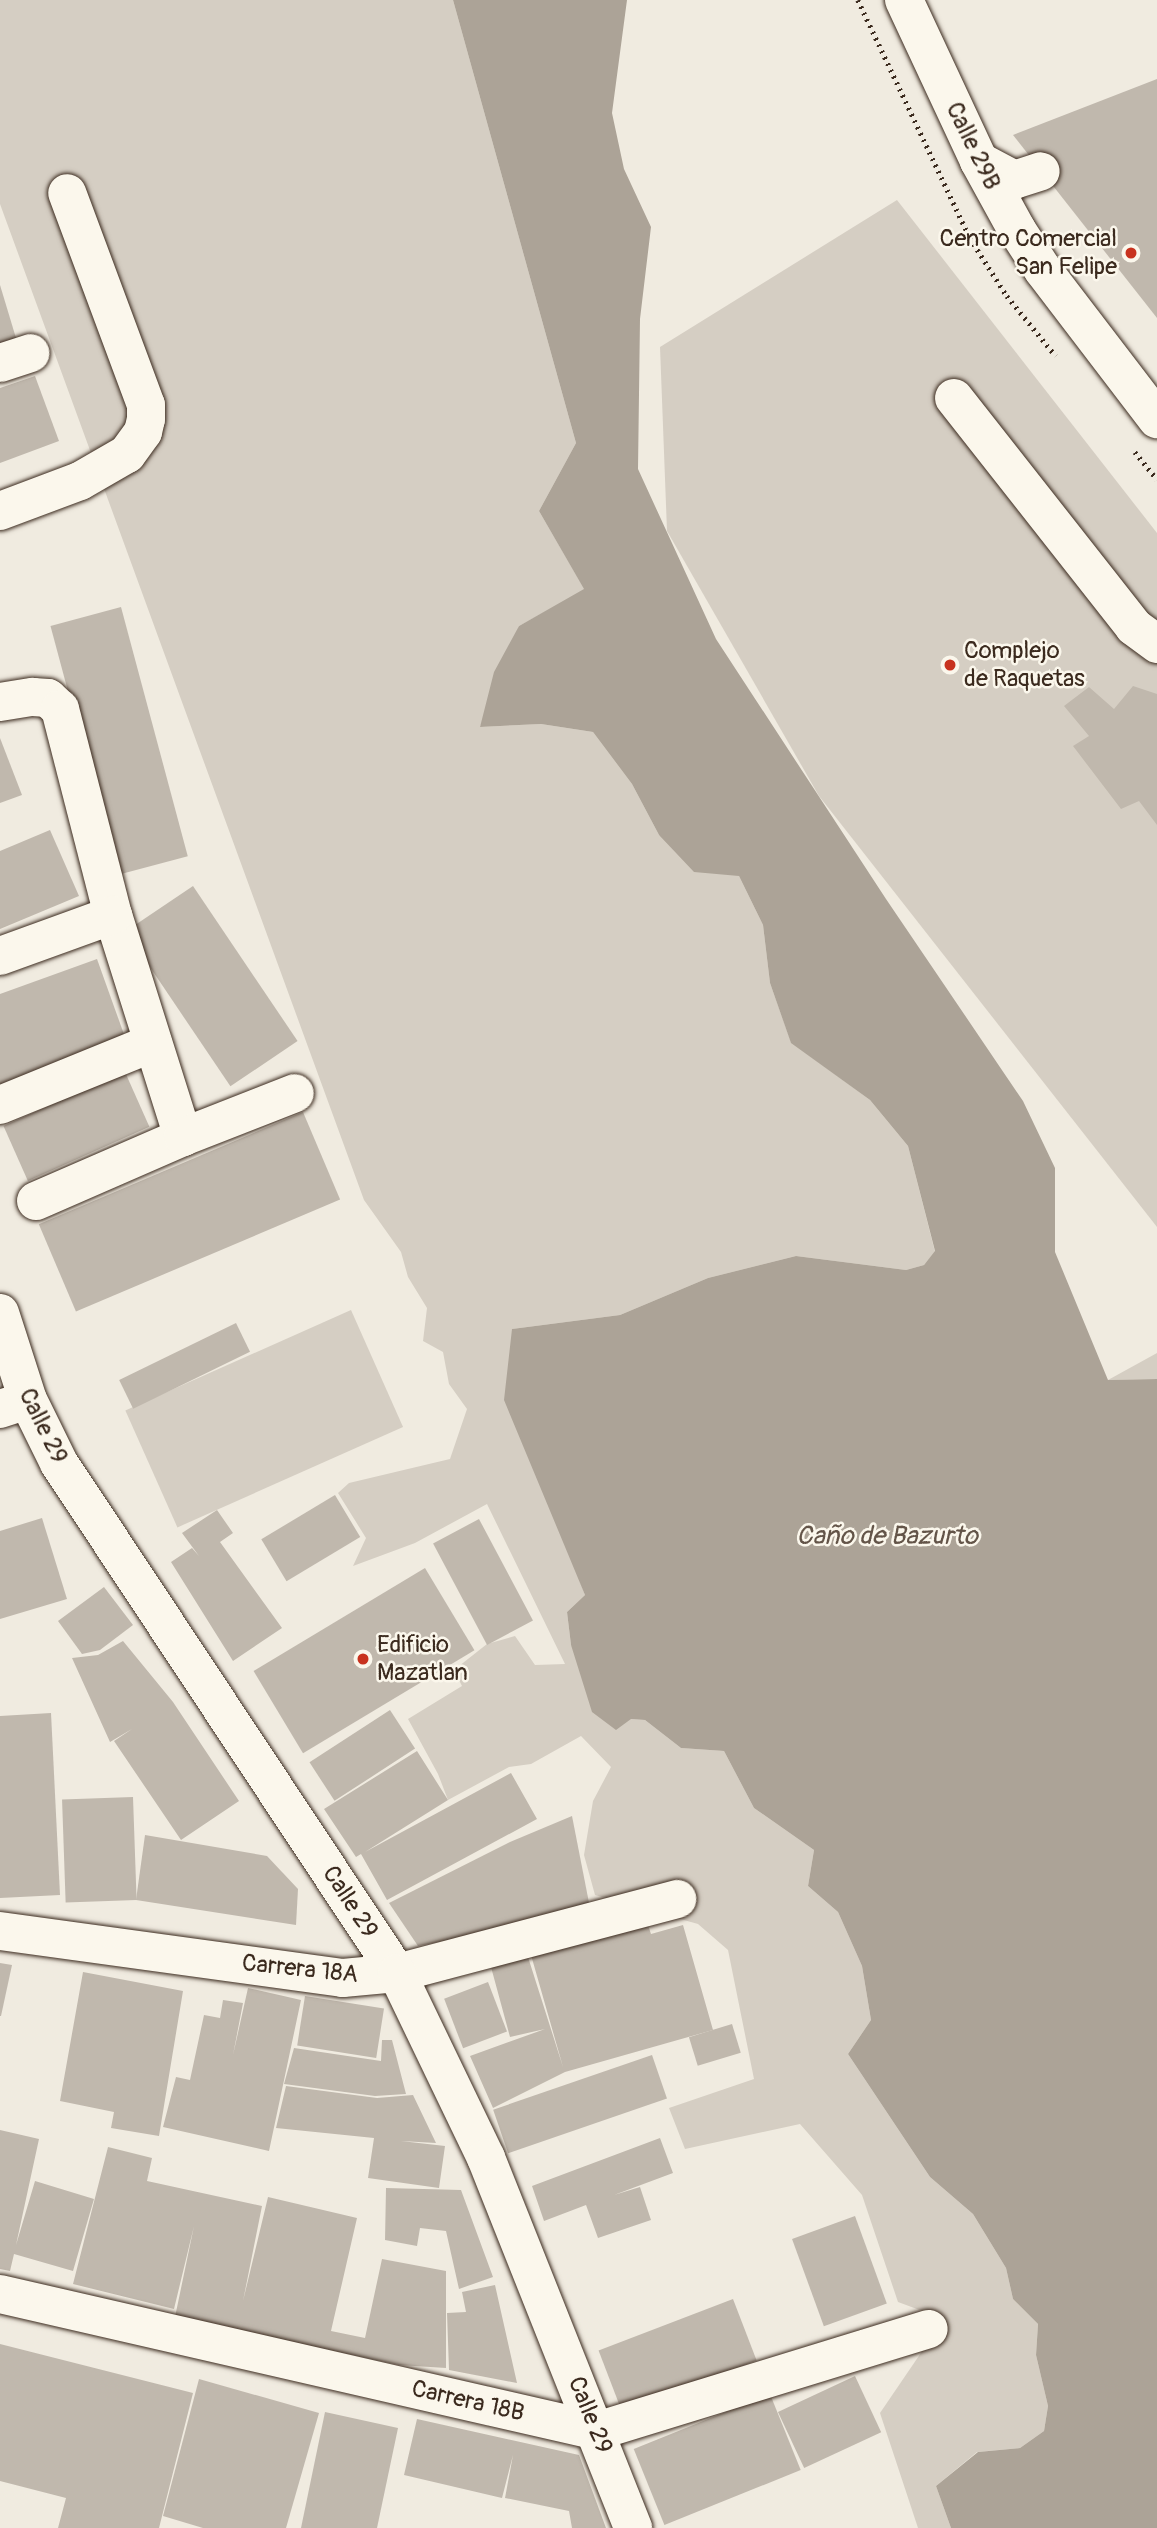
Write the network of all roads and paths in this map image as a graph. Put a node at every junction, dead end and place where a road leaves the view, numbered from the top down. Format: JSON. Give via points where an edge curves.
{"nodes":[{"id":1,"x":904,"y":0,"type":"edge"},
{"id":2,"x":979,"y":161,"type":"junction"},
{"id":3,"x":67,"y":194,"type":"dead end"},
{"id":4,"x":1017,"y":230,"type":"junction"},
{"id":5,"x":954,"y":398,"type":"dead end"},
{"id":6,"x":1157,"y":419,"type":"edge"},
{"id":7,"x":0,"y":511,"type":"edge"},
{"id":8,"x":1157,"y":644,"type":"edge"},
{"id":9,"x":0,"y":702,"type":"edge"},
{"id":10,"x":113,"y":915,"type":"junction"},
{"id":11,"x":0,"y":956,"type":"edge"},
{"id":12,"x":153,"y":1043,"type":"junction"},
{"id":13,"x":295,"y":1093,"type":"dead end"},
{"id":14,"x":0,"y":1105,"type":"edge"},
{"id":15,"x":183,"y":1137,"type":"junction"},
{"id":16,"x":36,"y":1202,"type":"dead end"},
{"id":17,"x":0,"y":1313,"type":"edge"},
{"id":18,"x":14,"y":1404,"type":"edge"},
{"id":19,"x":677,"y":1899,"type":"dead end"},
{"id":20,"x":0,"y":1931,"type":"edge"},
{"id":21,"x":397,"y":1973,"type":"junction"},
{"id":22,"x":0,"y":2294,"type":"edge"},
{"id":23,"x":929,"y":2329,"type":"dead end"},
{"id":24,"x":597,"y":2431,"type":"junction"},
{"id":25,"x":633,"y":2528,"type":"edge"}],
"edges":[{"from":1,"to":2,"type":"main road","name":"Calle 29B"},
{"from":2,"to":4,"type":"main road","name":"Calle 29B"},
{"from":2,"to":4,"type":"main road","via":[[1014,180],[1048,179],[1024,203]]},
{"from":3,"to":7,"type":"main road","via":[[146,405],[146,419],[143,432],[127,454],[80,481]]},
{"from":4,"to":6,"type":"main road","name":"Calle 29B"},
{"from":5,"to":8,"type":"main road","via":[[1134,627]]},
{"from":9,"to":10,"type":"main road","via":[[48,698],[60,709]]},
{"from":10,"to":11,"type":"main road"},
{"from":10,"to":12,"type":"main road"},
{"from":12,"to":14,"type":"main road"},
{"from":12,"to":15,"type":"main road"},
{"from":13,"to":15,"type":"main road"},
{"from":15,"to":16,"type":"main road"},
{"from":17,"to":18,"type":"main road","name":"Calle 29"},
{"from":18,"to":21,"type":"main road","name":"Calle 29","via":[[60,1463]]},
{"from":19,"to":21,"type":"main road","name":"Carrera 18A"},
{"from":20,"to":21,"type":"main road","name":"Carrera 18A","via":[[343,1978]]},
{"from":21,"to":24,"type":"main road","name":"Calle 29","via":[[486,2158]]},
{"from":22,"to":24,"type":"main road","name":"Carrera 18B"},
{"from":23,"to":24,"type":"main road"},
{"from":24,"to":25,"type":"main road","name":"Calle 29"}]}
